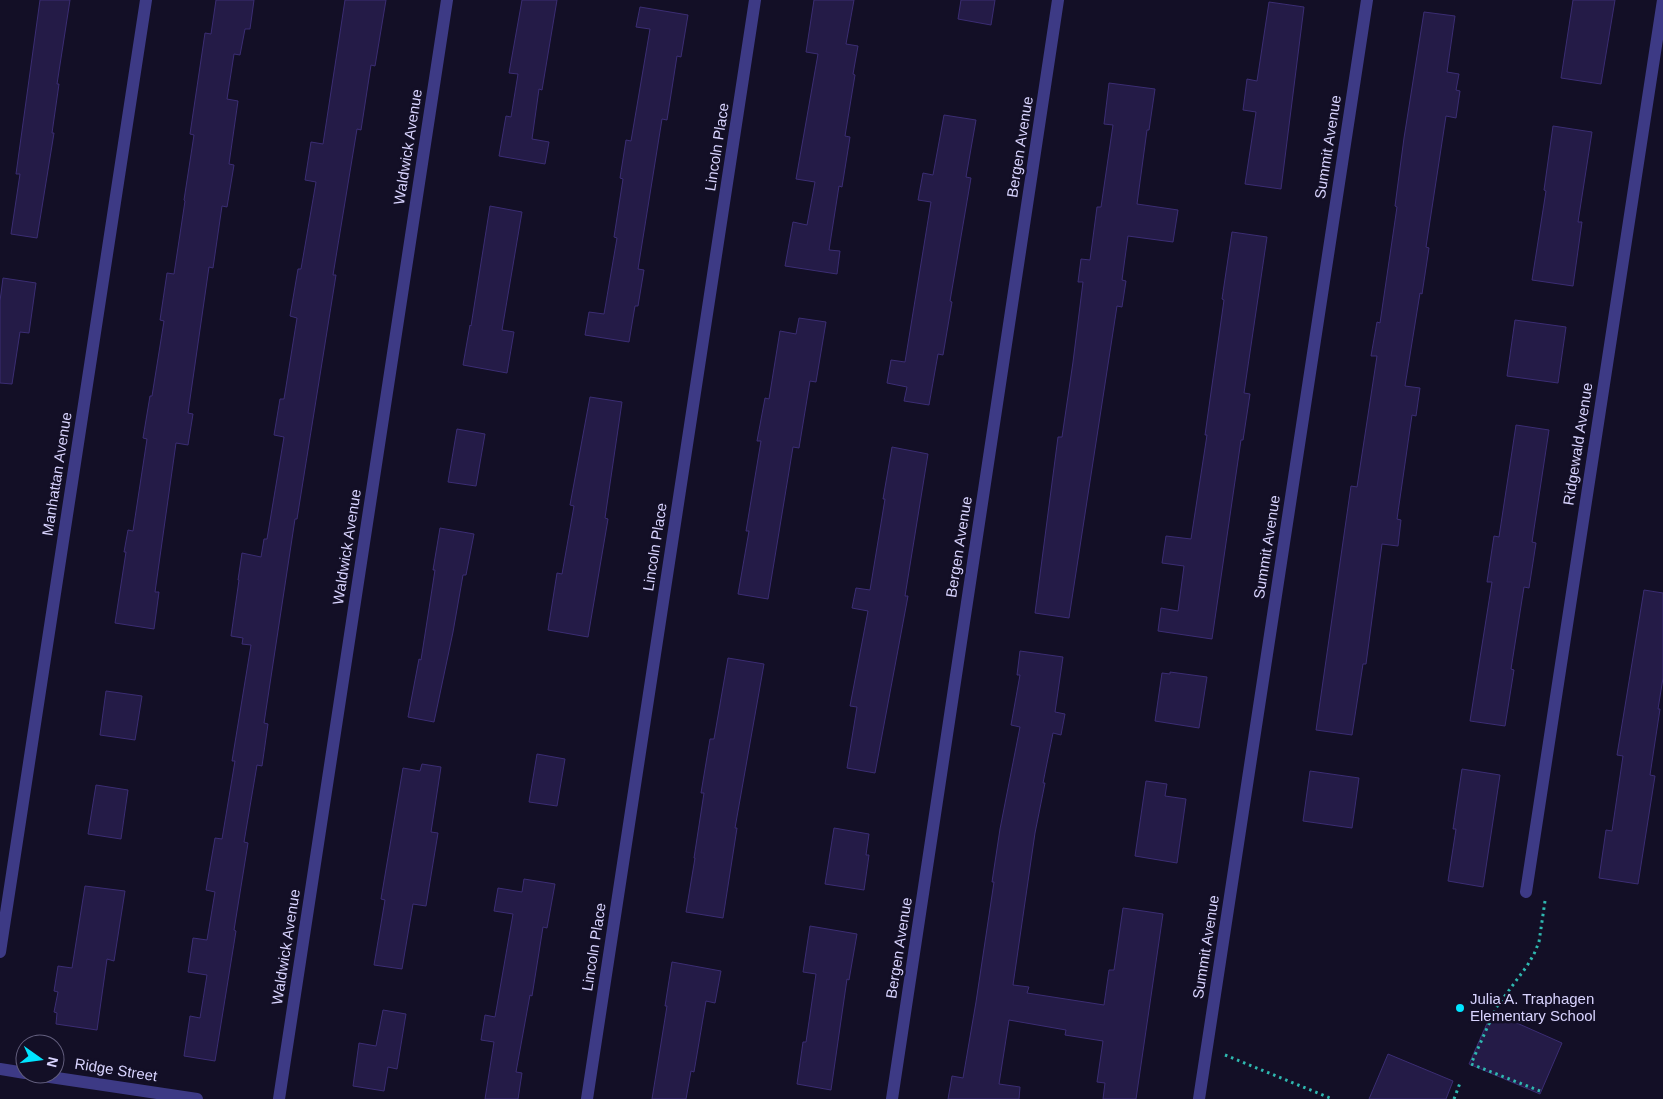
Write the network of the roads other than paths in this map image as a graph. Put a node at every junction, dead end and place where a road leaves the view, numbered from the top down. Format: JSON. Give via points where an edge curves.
{"nodes":[{"id":1,"x":146,"y":0,"type":"edge"},
{"id":2,"x":447,"y":0,"type":"edge"},
{"id":3,"x":756,"y":0,"type":"edge"},
{"id":4,"x":1058,"y":0,"type":"edge"},
{"id":5,"x":1367,"y":0,"type":"edge"},
{"id":6,"x":1663,"y":0,"type":"edge"},
{"id":7,"x":1526,"y":892,"type":"road end"},
{"id":8,"x":0,"y":952,"type":"edge"},
{"id":9,"x":0,"y":1070,"type":"edge"},
{"id":10,"x":15,"y":1072,"type":"edge"},
{"id":11,"x":65,"y":1079,"type":"edge"},
{"id":12,"x":197,"y":1099,"type":"edge"},
{"id":13,"x":279,"y":1099,"type":"edge"},
{"id":14,"x":587,"y":1099,"type":"edge"},
{"id":15,"x":892,"y":1099,"type":"edge"},
{"id":16,"x":1199,"y":1099,"type":"edge"}],
"edges":[{"from":1,"to":8,"type":"street","name":"Manhattan Avenue"},
{"from":2,"to":13,"type":"street","name":"Waldwick Avenue"},
{"from":3,"to":14,"type":"street","name":"Lincoln Place"},
{"from":4,"to":15,"type":"street","name":"Bergen Avenue"},
{"from":5,"to":16,"type":"street","name":"Summit Avenue"},
{"from":6,"to":7,"type":"street","name":"Ridgewald Avenue"},
{"from":9,"to":10,"type":"street"},
{"from":11,"to":12,"type":"street","name":"Ridge Street"}]}
